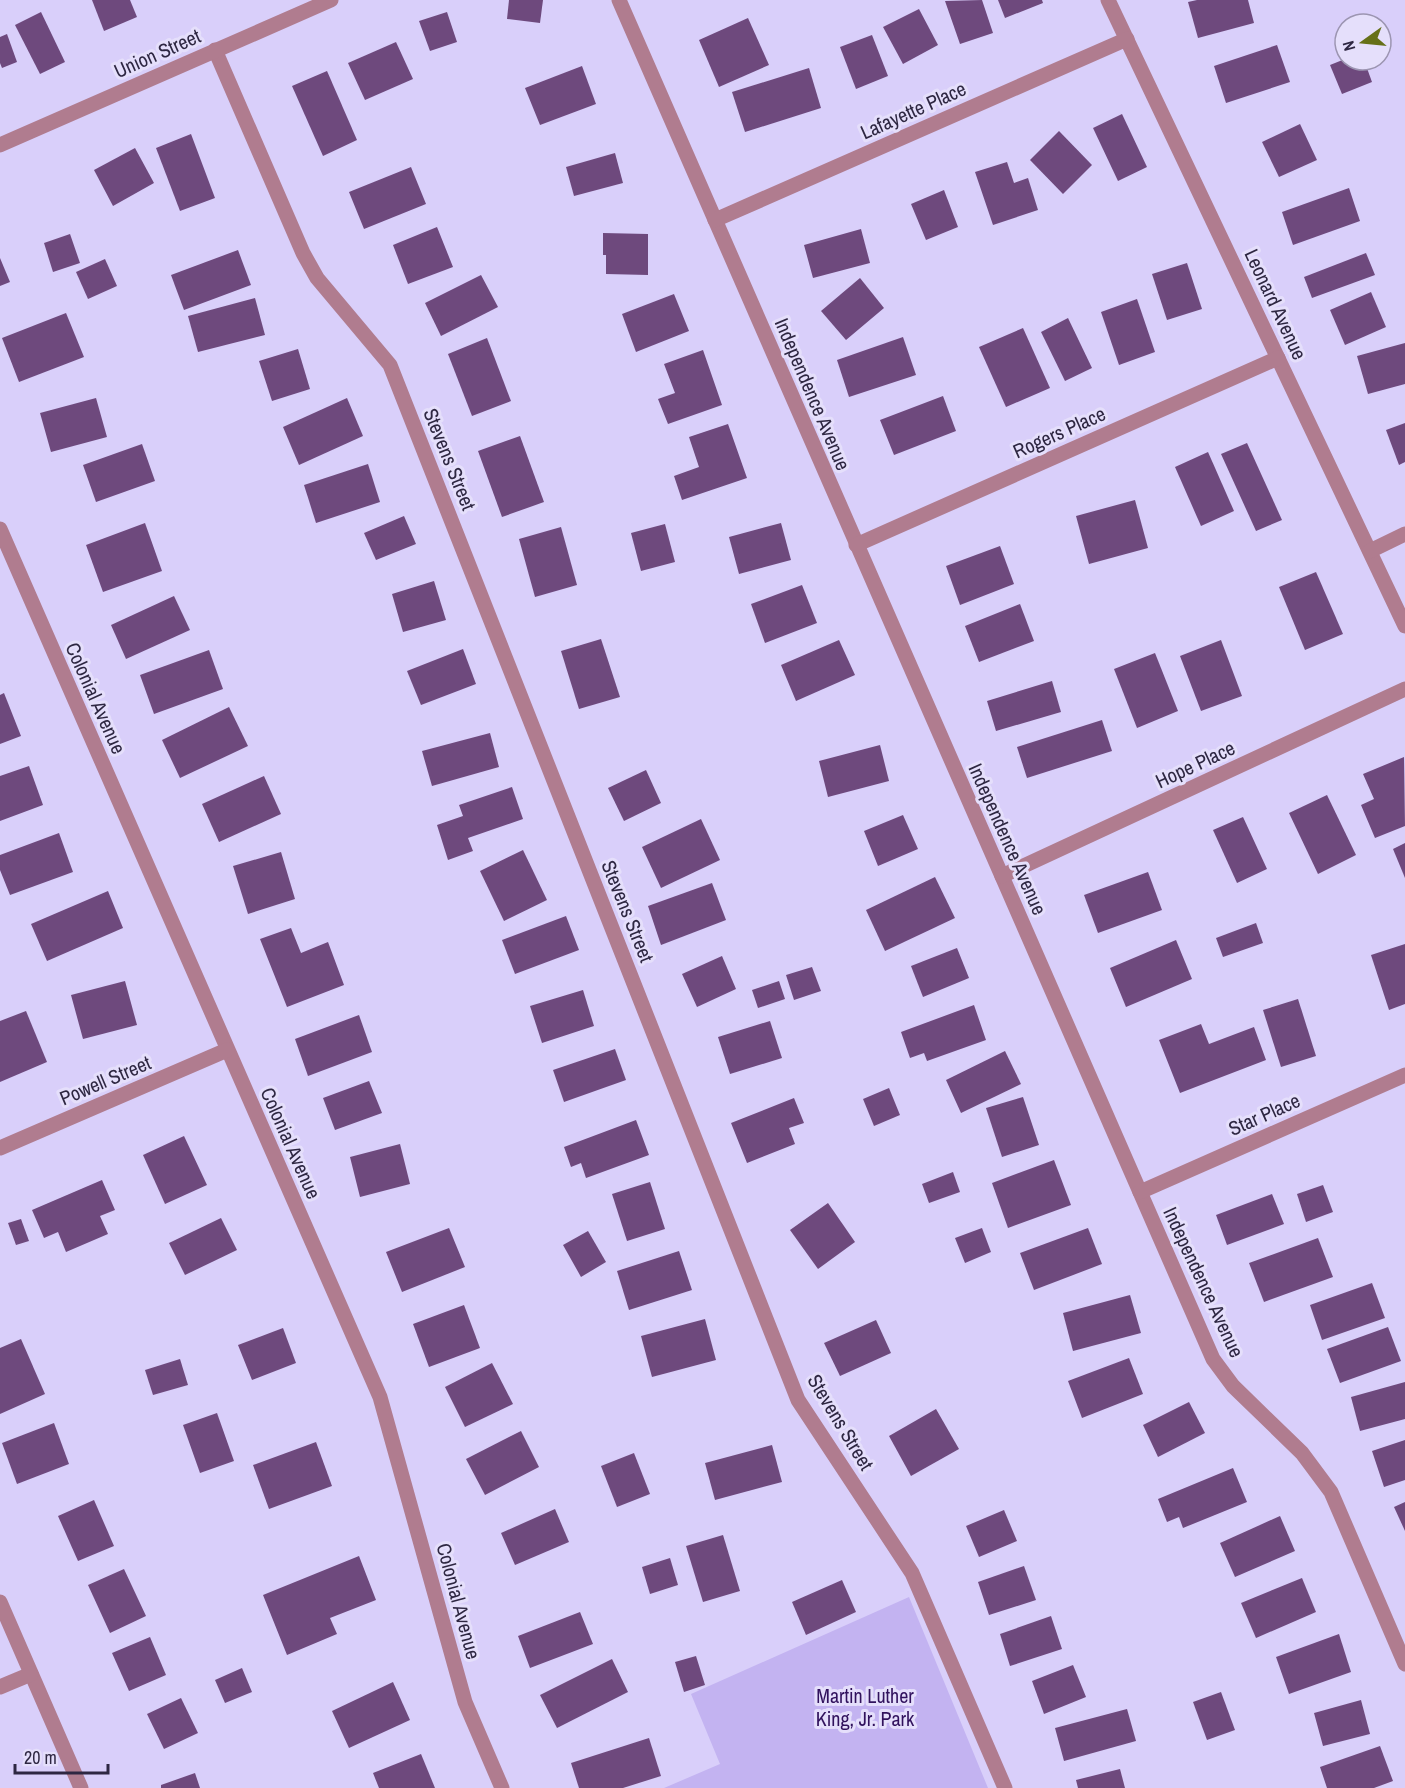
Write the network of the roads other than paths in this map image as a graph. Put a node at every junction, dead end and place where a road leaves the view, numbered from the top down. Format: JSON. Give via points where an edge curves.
{"nodes":[{"id":1,"x":331,"y":0,"type":"edge"},
{"id":2,"x":619,"y":0,"type":"edge"},
{"id":3,"x":1108,"y":0,"type":"edge"},
{"id":4,"x":1127,"y":39,"type":"junction"},
{"id":5,"x":215,"y":51,"type":"junction"},
{"id":6,"x":0,"y":145,"type":"edge"},
{"id":7,"x":716,"y":220,"type":"junction"},
{"id":8,"x":1278,"y":358,"type":"junction"},
{"id":9,"x":0,"y":529,"type":"edge"},
{"id":10,"x":1405,"y":534,"type":"edge"},
{"id":11,"x":856,"y":545,"type":"junction"},
{"id":12,"x":1370,"y":551,"type":"junction"},
{"id":13,"x":1405,"y":626,"type":"edge"},
{"id":14,"x":1405,"y":689,"type":"edge"},
{"id":15,"x":1002,"y":876,"type":"junction"},
{"id":16,"x":227,"y":1050,"type":"junction"},
{"id":17,"x":1405,"y":1075,"type":"edge"},
{"id":18,"x":0,"y":1148,"type":"edge"},
{"id":19,"x":1140,"y":1192,"type":"junction"},
{"id":20,"x":0,"y":1602,"type":"edge"},
{"id":21,"x":1405,"y":1664,"type":"edge"},
{"id":22,"x":31,"y":1674,"type":"junction"},
{"id":23,"x":0,"y":1687,"type":"edge"},
{"id":24,"x":81,"y":1788,"type":"edge"},
{"id":25,"x":502,"y":1788,"type":"edge"},
{"id":26,"x":1005,"y":1788,"type":"edge"}],
"edges":[{"from":1,"to":5,"type":"street","name":"Union Street"},
{"from":2,"to":7,"type":"street","name":"Independence Avenue"},
{"from":3,"to":4,"type":"street","name":"Leonard Avenue"},
{"from":4,"to":7,"type":"street","name":"Lafayette Place"},
{"from":4,"to":8,"type":"street","name":"Leonard Avenue"},
{"from":5,"to":6,"type":"street","name":"Union Street"},
{"from":5,"to":26,"type":"street","name":"Stevens Street","via":[[303,253],[317,278],[390,364],[798,1400],[912,1573]]},
{"from":7,"to":11,"type":"street","name":"Independence Avenue"},
{"from":8,"to":11,"type":"street","name":"Rogers Place"},
{"from":8,"to":12,"type":"street","name":"Leonard Avenue"},
{"from":9,"to":16,"type":"street","name":"Colonial Avenue"},
{"from":10,"to":12,"type":"street"},
{"from":11,"to":15,"type":"street","name":"Independence Avenue"},
{"from":12,"to":13,"type":"street","name":"Leonard Avenue"},
{"from":14,"to":15,"type":"street","name":"Hope Place"},
{"from":15,"to":19,"type":"street","name":"Independence Avenue"},
{"from":16,"to":18,"type":"street","name":"Powell Street"},
{"from":16,"to":25,"type":"street","name":"Colonial Avenue","via":[[380,1397],[465,1702]]},
{"from":17,"to":19,"type":"street","name":"Star Place"},
{"from":19,"to":21,"type":"street","name":"Independence Avenue","via":[[1213,1359],[1233,1386],[1302,1453],[1331,1492]]},
{"from":20,"to":22,"type":"street"},
{"from":22,"to":23,"type":"street"},
{"from":22,"to":24,"type":"street"}]}
